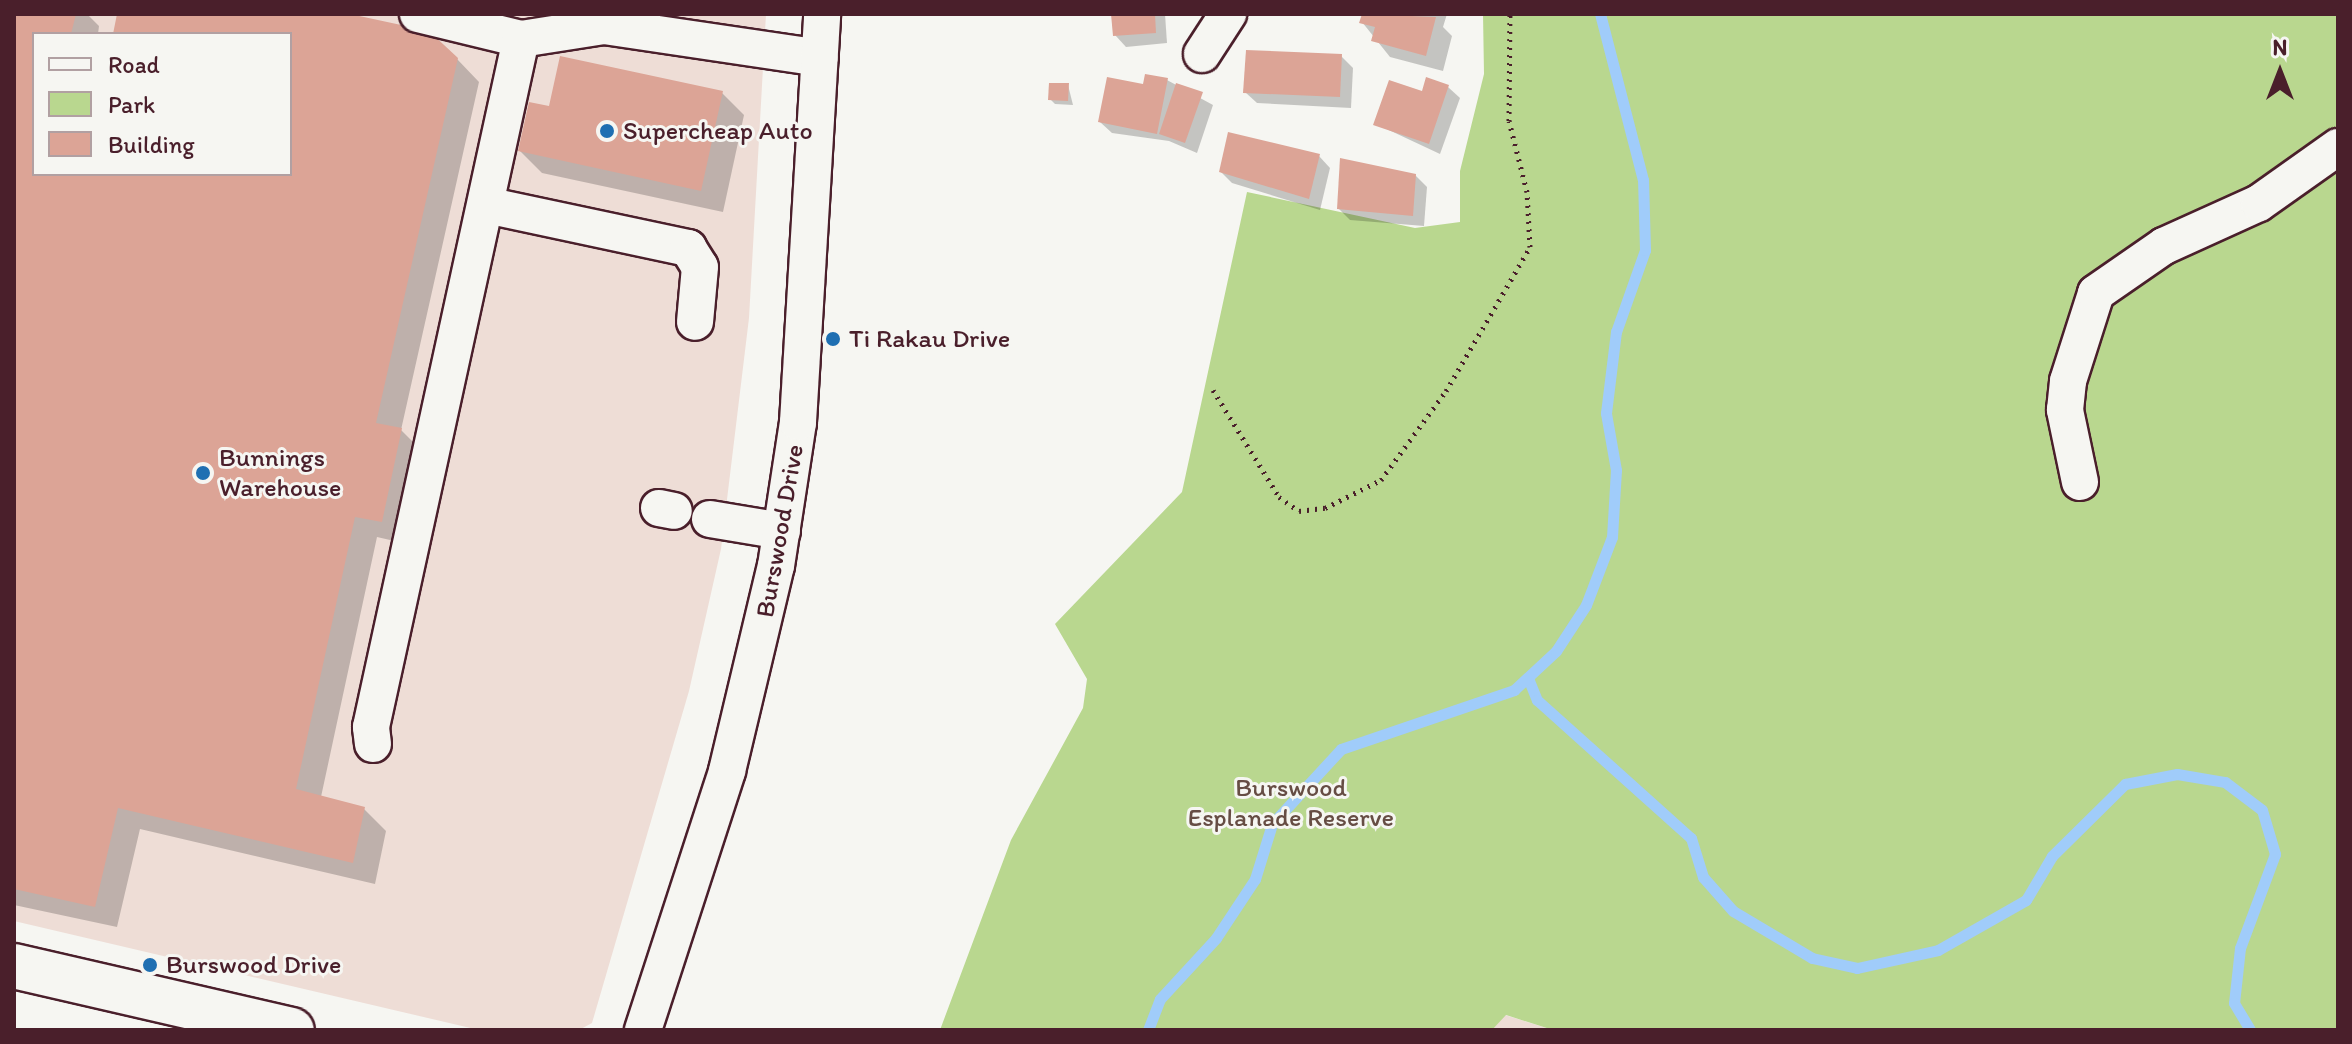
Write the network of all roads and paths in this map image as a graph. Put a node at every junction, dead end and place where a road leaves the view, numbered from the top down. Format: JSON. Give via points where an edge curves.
{"nodes":[{"id":1,"x":418,"y":14,"type":"edge"},
{"id":2,"x":822,"y":14,"type":"edge"},
{"id":3,"x":1228,"y":14,"type":"edge"},
{"id":4,"x":1510,"y":14,"type":"edge"},
{"id":5,"x":521,"y":39,"type":"junction"},
{"id":6,"x":1202,"y":54,"type":"dead end"},
{"id":7,"x":820,"y":58,"type":"junction"},
{"id":8,"x":2338,"y":147,"type":"edge"},
{"id":9,"x":486,"y":205,"type":"junction"},
{"id":10,"x":695,"y":322,"type":"dead end"},
{"id":11,"x":1213,"y":390,"type":"dead end"},
{"id":12,"x":2080,"y":482,"type":"dead end"},
{"id":13,"x":710,"y":519,"type":"dead end"},
{"id":14,"x":782,"y":531,"type":"junction"},
{"id":15,"x":373,"y":744,"type":"dead end"},
{"id":16,"x":14,"y":966,"type":"edge"},
{"id":17,"x":106,"y":987,"type":"junction"},
{"id":18,"x":163,"y":1030,"type":"edge"},
{"id":19,"x":292,"y":1030,"type":"edge"},
{"id":20,"x":643,"y":1030,"type":"edge"}],
"edges":[{"from":1,"to":5,"type":"street"},
{"from":2,"to":7,"type":"street","name":"Burswood Drive"},
{"from":3,"to":6,"type":"street"},
{"from":4,"to":11,"type":"path","via":[[1509,112],[1533,233],[1519,272],[1446,391],[1381,480],[1325,508],[1299,511],[1279,497]]},
{"from":5,"to":7,"type":"street","via":[[604,26]]},
{"from":5,"to":9,"type":"street"},
{"from":7,"to":14,"type":"street","name":"Burswood Drive","via":[[799,407]]},
{"from":8,"to":12,"type":"street","via":[[2259,203],[2164,246],[2096,293],[2081,327],[2065,410]]},
{"from":9,"to":10,"type":"street","via":[[688,248],[700,267]]},
{"from":9,"to":15,"type":"street","via":[[371,727]]},
{"from":13,"to":14,"type":"street"},
{"from":14,"to":20,"type":"street","name":"Burswood Drive","via":[[727,771]]},
{"from":16,"to":17,"type":"main road"},
{"from":17,"to":18,"type":"main road"},
{"from":17,"to":19,"type":"main road"}]}
